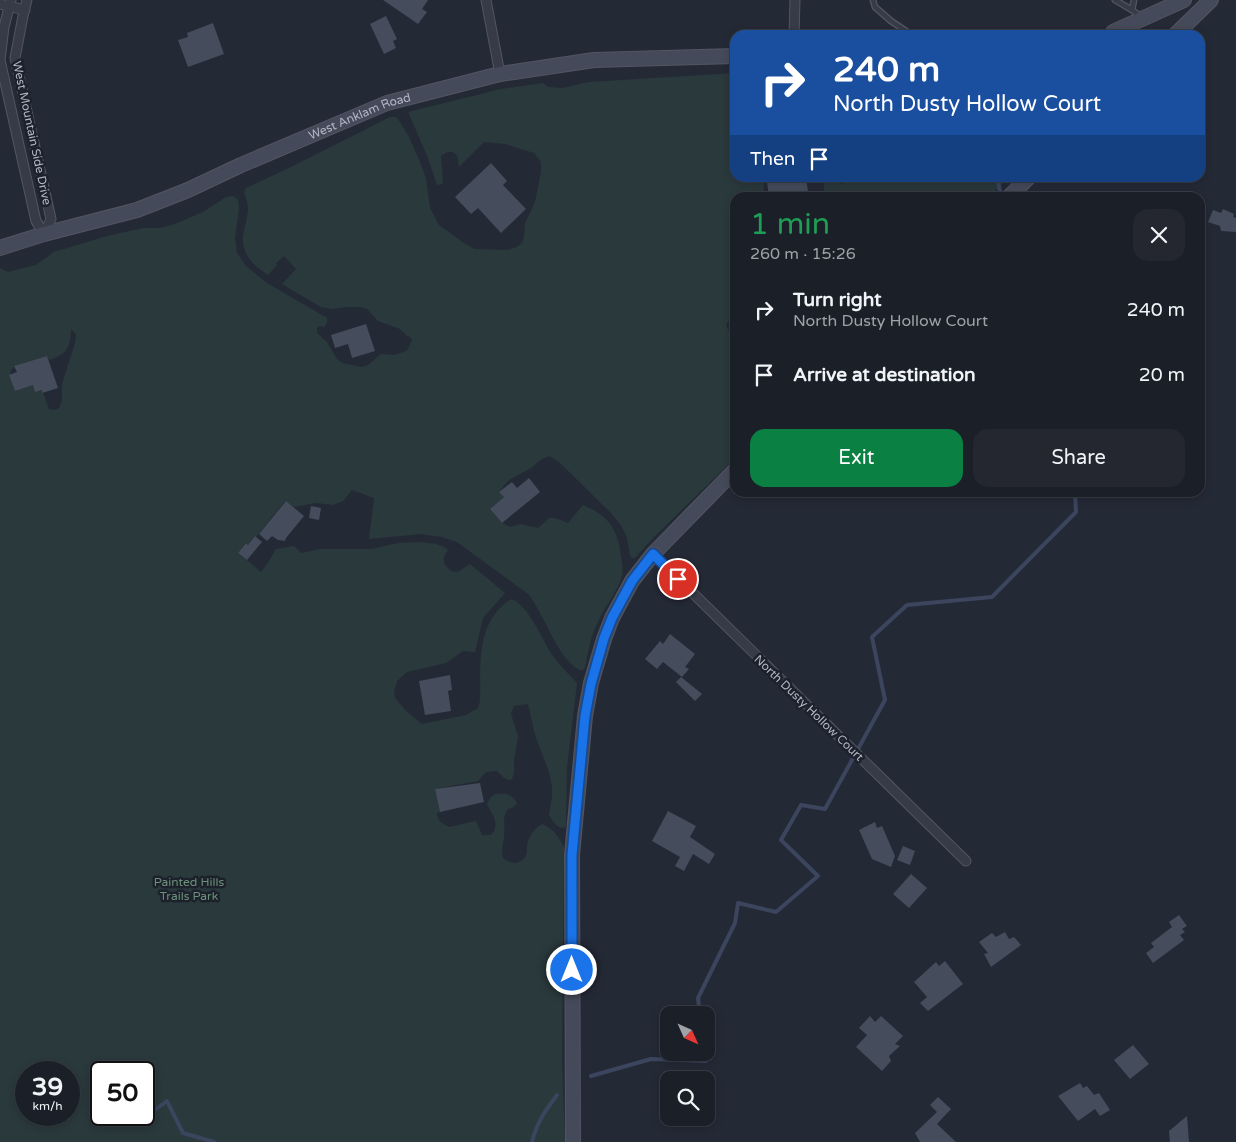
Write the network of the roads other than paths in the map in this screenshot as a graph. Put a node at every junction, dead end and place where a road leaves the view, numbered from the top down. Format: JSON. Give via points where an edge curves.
{"nodes":[{"id":1,"x":27,"y":0,"type":"edge"},
{"id":2,"x":486,"y":0,"type":"edge"},
{"id":3,"x":794,"y":0,"type":"edge"},
{"id":4,"x":873,"y":0,"type":"edge"},
{"id":5,"x":1116,"y":0,"type":"edge"},
{"id":6,"x":1134,"y":0,"type":"edge"},
{"id":7,"x":1184,"y":0,"type":"edge"},
{"id":8,"x":1211,"y":0,"type":"edge"},
{"id":9,"x":7,"y":3,"type":"edge"},
{"id":10,"x":25,"y":10,"type":"junction"},
{"id":11,"x":1138,"y":14,"type":"junction"},
{"id":12,"x":3,"y":21,"type":"edge"},
{"id":13,"x":21,"y":26,"type":"junction"},
{"id":14,"x":794,"y":30,"type":"edge"},
{"id":15,"x":904,"y":30,"type":"edge"},
{"id":16,"x":1113,"y":30,"type":"edge"},
{"id":17,"x":1180,"y":30,"type":"edge"},
{"id":18,"x":730,"y":56,"type":"edge"},
{"id":19,"x":500,"y":74,"type":"junction"},
{"id":20,"x":1024,"y":182,"type":"edge"},
{"id":21,"x":1014,"y":192,"type":"edge"},
{"id":22,"x":44,"y":234,"type":"junction"},
{"id":23,"x":0,"y":248,"type":"edge"},
{"id":24,"x":730,"y":475,"type":"edge"},
{"id":25,"x":653,"y":554,"type":"junction"},
{"id":26,"x":966,"y":861,"type":"dead end"},
{"id":27,"x":573,"y":1142,"type":"edge"}],
"edges":[{"from":1,"to":10,"type":"street","name":"West Mountain Side Drive"},
{"from":2,"to":19,"type":"street"},
{"from":3,"to":14,"type":"street"},
{"from":4,"to":15,"type":"lane","via":[[875,7]]},
{"from":5,"to":11,"type":"lane"},
{"from":6,"to":11,"type":"lane"},
{"from":7,"to":11,"type":"main road"},
{"from":8,"to":17,"type":"main road"},
{"from":9,"to":10,"type":"street"},
{"from":9,"to":12,"type":"street","name":"West Mountain Side Drive"},
{"from":10,"to":13,"type":"street","name":"West Mountain Side Drive"},
{"from":11,"to":16,"type":"main road"},
{"from":12,"to":13,"type":"street"},
{"from":12,"to":22,"type":"street","name":"West Mountain Side Drive","via":[[0,60],[36,221]]},
{"from":13,"to":22,"type":"street","name":"West Mountain Side Drive","via":[[15,58],[51,219]]},
{"from":18,"to":19,"type":"main road","name":"West Anklam Road","via":[[594,60]]},
{"from":19,"to":22,"type":"main road","name":"West Anklam Road","via":[[387,103],[137,210]]},
{"from":20,"to":21,"type":"main road"},
{"from":22,"to":23,"type":"main road","name":"West Anklam Road"},
{"from":24,"to":25,"type":"main road"},
{"from":25,"to":26,"type":"street","name":"North Dusty Hollow Court"},
{"from":25,"to":27,"type":"main road","via":[[632,581],[612,618],[591,684],[585,716],[572,855]]}]}
